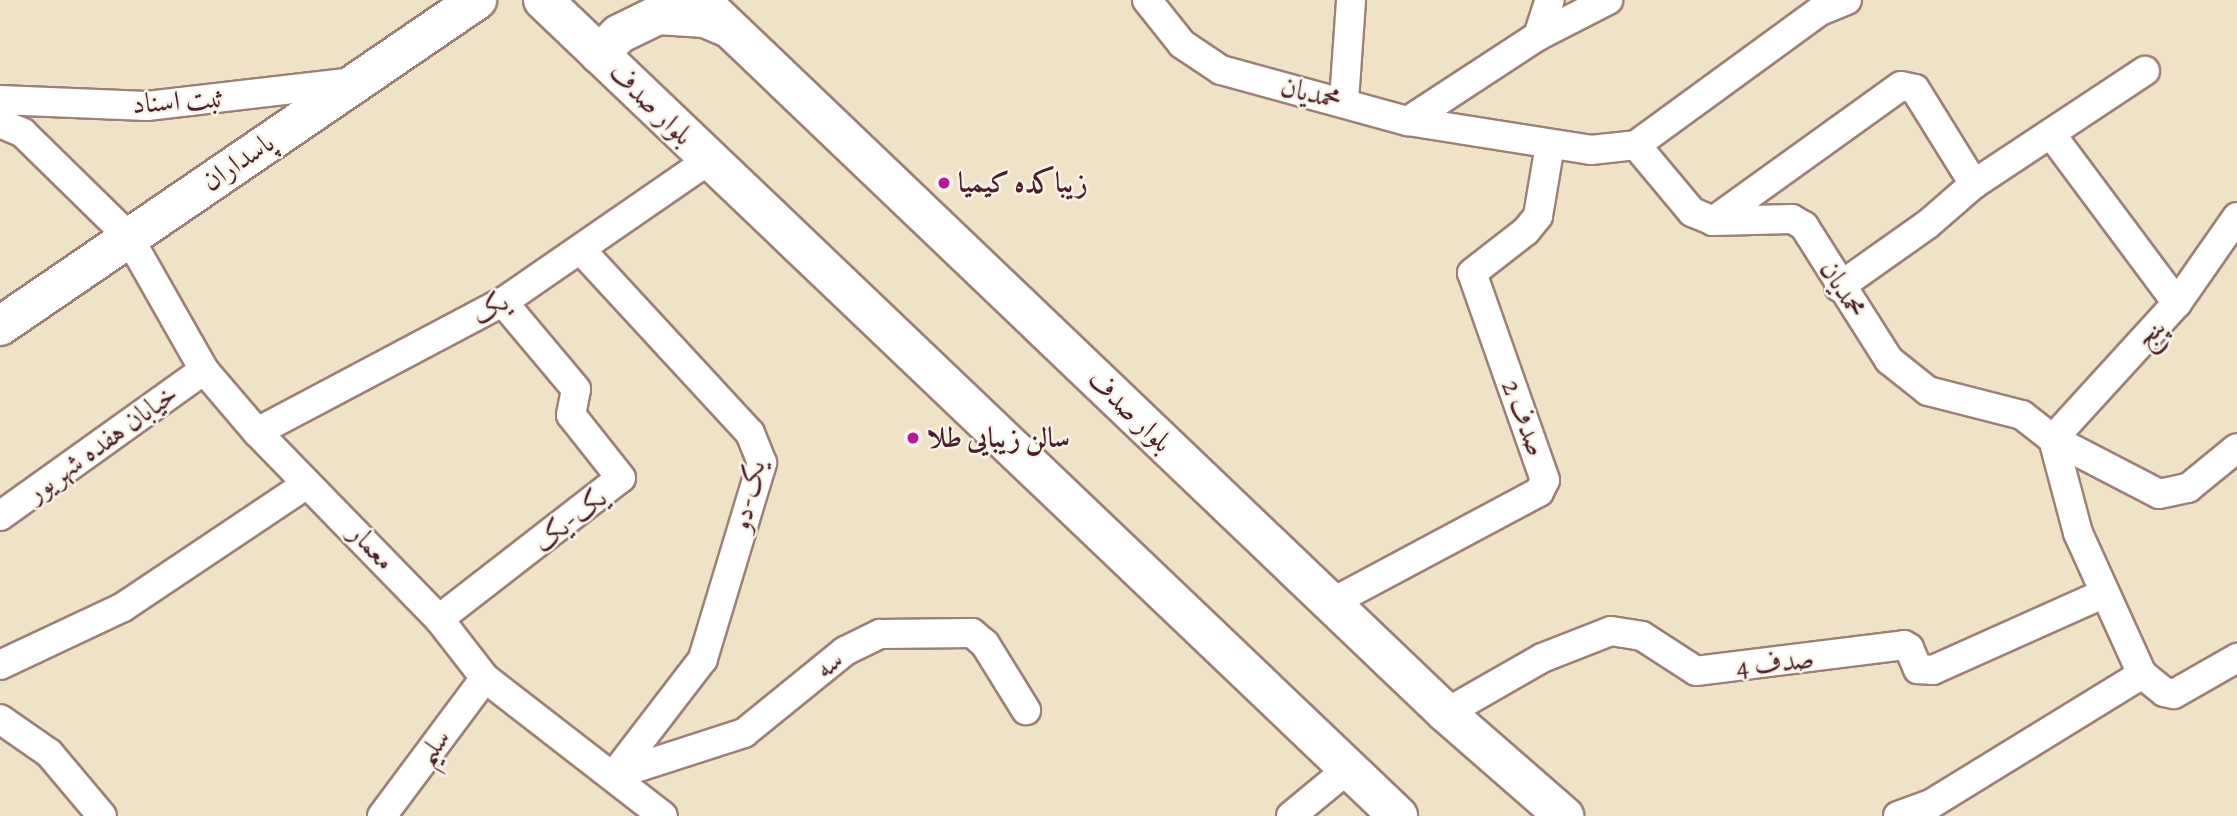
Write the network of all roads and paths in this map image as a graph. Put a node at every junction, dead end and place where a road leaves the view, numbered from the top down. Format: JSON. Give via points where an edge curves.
{"nodes":[{"id":1,"x":477,"y":0,"type":"edge"},
{"id":2,"x":543,"y":0,"type":"edge"},
{"id":3,"x":700,"y":0,"type":"edge"},
{"id":4,"x":1147,"y":0,"type":"edge"},
{"id":5,"x":1351,"y":0,"type":"edge"},
{"id":6,"x":1550,"y":0,"type":"edge"},
{"id":7,"x":1608,"y":0,"type":"edge"},
{"id":8,"x":1847,"y":0,"type":"edge"},
{"id":9,"x":730,"y":29,"type":"junction"},
{"id":10,"x":1538,"y":36,"type":"junction"},
{"id":11,"x":599,"y":54,"type":"junction"},
{"id":12,"x":2145,"y":71,"type":"dead end"},
{"id":13,"x":356,"y":82,"type":"junction"},
{"id":14,"x":0,"y":100,"type":"edge"},
{"id":15,"x":1344,"y":101,"type":"junction"},
{"id":16,"x":1408,"y":121,"type":"junction"},
{"id":17,"x":0,"y":123,"type":"edge"},
{"id":18,"x":2051,"y":134,"type":"junction"},
{"id":19,"x":1550,"y":145,"type":"junction"},
{"id":20,"x":1636,"y":145,"type":"junction"},
{"id":21,"x":709,"y":160,"type":"junction"},
{"id":22,"x":1974,"y":184,"type":"junction"},
{"id":23,"x":2237,"y":218,"type":"edge"},
{"id":24,"x":1713,"y":221,"type":"junction"},
{"id":25,"x":128,"y":236,"type":"junction"},
{"id":26,"x":582,"y":251,"type":"junction"},
{"id":27,"x":1839,"y":287,"type":"junction"},
{"id":28,"x":503,"y":302,"type":"junction"},
{"id":29,"x":2177,"y":303,"type":"junction"},
{"id":30,"x":0,"y":326,"type":"edge"},
{"id":31,"x":204,"y":370,"type":"junction"},
{"id":32,"x":257,"y":432,"type":"junction"},
{"id":33,"x":2053,"y":439,"type":"junction"},
{"id":34,"x":2237,"y":448,"type":"edge"},
{"id":35,"x":307,"y":484,"type":"junction"},
{"id":36,"x":0,"y":516,"type":"edge"},
{"id":37,"x":2103,"y":593,"type":"junction"},
{"id":38,"x":1331,"y":603,"type":"junction"},
{"id":39,"x":439,"y":619,"type":"junction"},
{"id":40,"x":2237,"y":658,"type":"edge"},
{"id":41,"x":0,"y":664,"type":"edge"},
{"id":42,"x":2141,"y":674,"type":"junction"},
{"id":43,"x":485,"y":678,"type":"junction"},
{"id":44,"x":1026,"y":710,"type":"dead end"},
{"id":45,"x":1446,"y":713,"type":"junction"},
{"id":46,"x":0,"y":719,"type":"edge"},
{"id":47,"x":1349,"y":768,"type":"junction"},
{"id":48,"x":614,"y":775,"type":"junction"},
{"id":49,"x":102,"y":816,"type":"edge"},
{"id":50,"x":382,"y":816,"type":"edge"},
{"id":51,"x":663,"y":816,"type":"edge"},
{"id":52,"x":1291,"y":816,"type":"edge"},
{"id":53,"x":1398,"y":816,"type":"edge"},
{"id":54,"x":1564,"y":816,"type":"edge"},
{"id":55,"x":1898,"y":816,"type":"edge"}],
"edges":[{"from":1,"to":13,"type":"street","name":"پاسداران"},
{"from":2,"to":11,"type":"street","name":"بلوار صدف"},
{"from":3,"to":9,"type":"street","name":"بلوار صدف"},
{"from":4,"to":15,"type":"street","name":"محمدیان","via":[[1182,44],[1221,70]]},
{"from":5,"to":15,"type":"street"},
{"from":6,"to":10,"type":"street"},
{"from":7,"to":10,"type":"street"},
{"from":8,"to":20,"type":"street","via":[[1820,11]]},
{"from":9,"to":11,"type":"street","via":[[705,18],[657,15],[619,34]]},
{"from":9,"to":38,"type":"street","name":"بلوار صدف"},
{"from":10,"to":16,"type":"street"},
{"from":11,"to":21,"type":"street","name":"بلوار صدف"},
{"from":12,"to":18,"type":"street"},
{"from":13,"to":14,"type":"street","name":"ثبت اسناد","via":[[148,106]]},
{"from":13,"to":25,"type":"street","name":"پاسداران"},
{"from":15,"to":16,"type":"street","name":"محمدیان"},
{"from":16,"to":19,"type":"street","name":"محمدیان"},
{"from":17,"to":25,"type":"street","name":"معمار","via":[[23,134]]},
{"from":18,"to":22,"type":"street"},
{"from":18,"to":29,"type":"street"},
{"from":19,"to":20,"type":"street","name":"محمدیان","via":[[1591,150]]},
{"from":19,"to":38,"type":"street","name":"صدف 2","via":[[1538,216],[1526,231],[1472,273],[1545,480],[1539,492]]},
{"from":20,"to":24,"type":"street","via":[[1692,212]]},
{"from":21,"to":26,"type":"street","name":"یک"},
{"from":21,"to":47,"type":"street","name":"بلوار صدف"},
{"from":22,"to":24,"type":"street","via":[[1915,89],[1901,86]]},
{"from":22,"to":27,"type":"street","via":[[1928,224]]},
{"from":23,"to":29,"type":"street","name":"پنج"},
{"from":24,"to":27,"type":"street","name":"محمدیان","via":[[1791,219],[1804,226]]},
{"from":25,"to":30,"type":"street","name":"پاسداران"},
{"from":25,"to":31,"type":"street","name":"معمار"},
{"from":26,"to":28,"type":"street","name":"یک"},
{"from":26,"to":48,"type":"street","name":"یک-دو","via":[[750,433],[762,463],[703,659]]},
{"from":27,"to":33,"type":"street","name":"محمدیان","via":[[1889,360],[1928,391],[2022,415]]},
{"from":28,"to":32,"type":"street","name":"یک"},
{"from":28,"to":39,"type":"street","name":"یک-یک","via":[[576,389],[571,415],[621,478]]},
{"from":29,"to":33,"type":"street","name":"پنج"},
{"from":31,"to":32,"type":"street","name":"معمار"},
{"from":31,"to":36,"type":"street","name":"خیابان هفده شهریور"},
{"from":32,"to":35,"type":"street","name":"معمار"},
{"from":33,"to":34,"type":"street","name":"محمدیان","via":[[2159,494],[2188,488]]},
{"from":33,"to":37,"type":"street","via":[[2078,533]]},
{"from":35,"to":39,"type":"street","name":"معمار"},
{"from":35,"to":41,"type":"street","via":[[123,607]]},
{"from":37,"to":42,"type":"street"},
{"from":37,"to":45,"type":"street","name":"صدف 4","via":[[1933,670],[1918,669],[1904,645],[1696,670],[1642,636],[1611,631],[1542,658]]},
{"from":38,"to":45,"type":"street","name":"بلوار صدف"},
{"from":39,"to":43,"type":"street","name":"معمار"},
{"from":40,"to":42,"type":"street","via":[[2174,694]]},
{"from":42,"to":55,"type":"street","via":[[1931,804]]},
{"from":43,"to":48,"type":"street","name":"معمار"},
{"from":43,"to":50,"type":"street","name":"سلیم"},
{"from":44,"to":48,"type":"street","name":"سه","via":[[985,643],[972,633],[880,634],[845,652],[744,733]]},
{"from":45,"to":54,"type":"street","name":"بلوار صدف"},
{"from":46,"to":49,"type":"street","via":[[50,753]]},
{"from":47,"to":52,"type":"street"},
{"from":47,"to":53,"type":"street","name":"بلوار صدف"},
{"from":48,"to":51,"type":"street","name":"معمار"}]}
